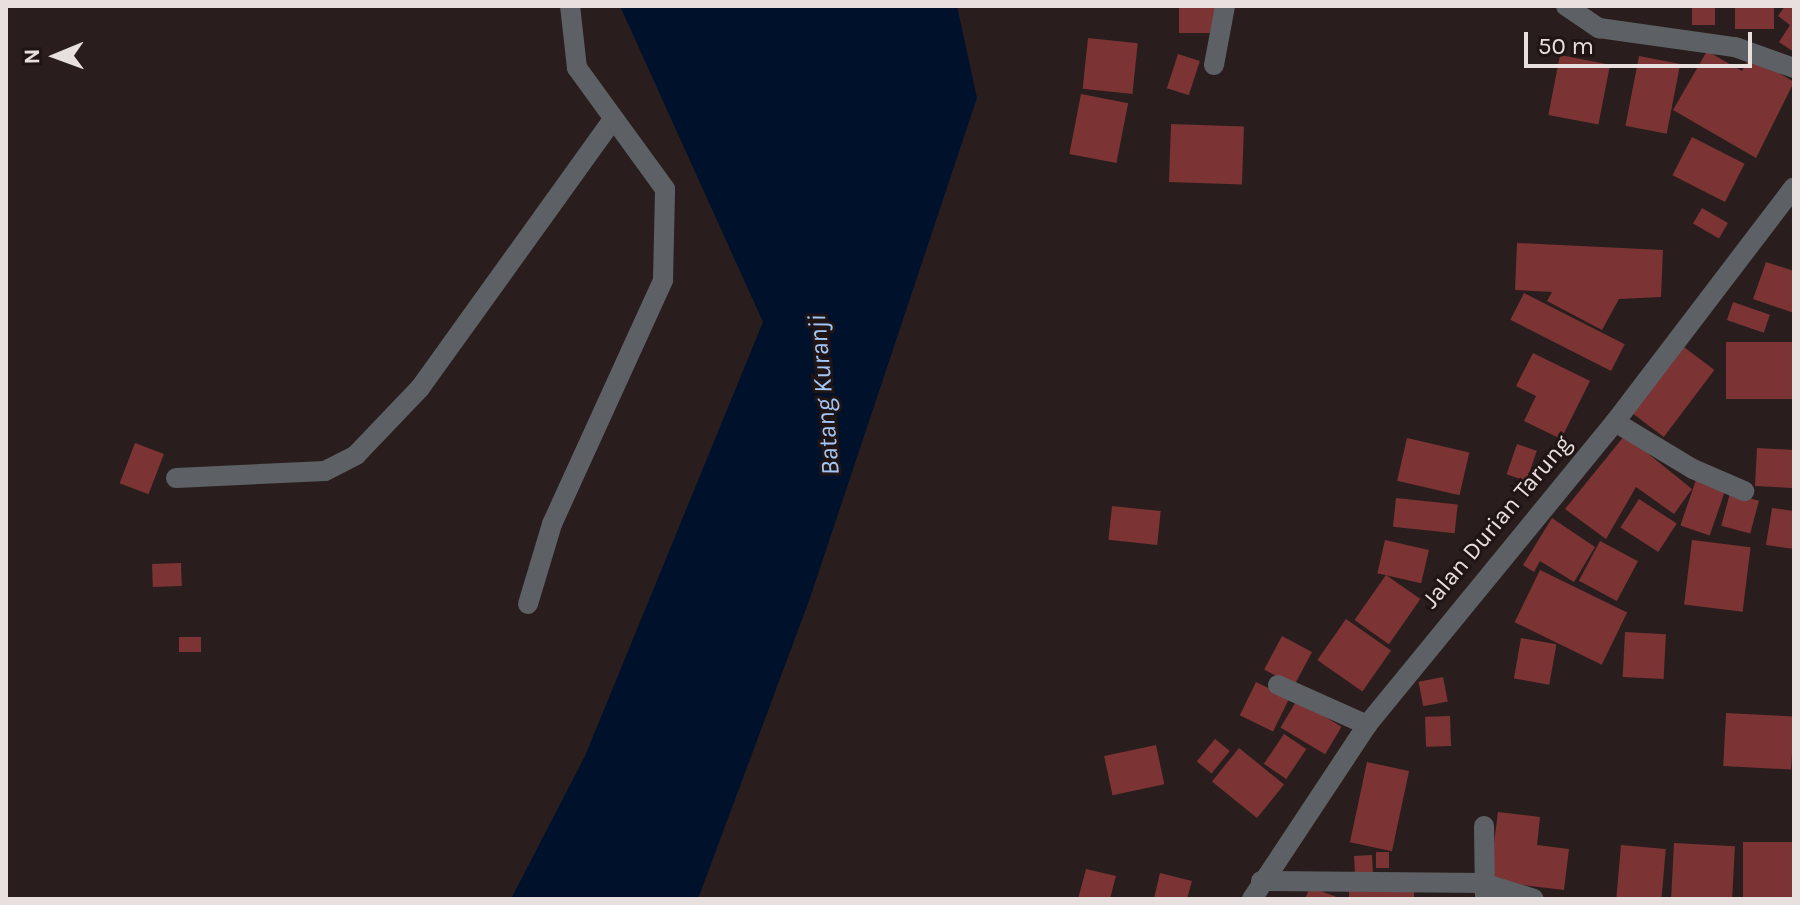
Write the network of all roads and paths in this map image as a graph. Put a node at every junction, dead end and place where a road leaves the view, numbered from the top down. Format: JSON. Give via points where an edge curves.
{"nodes":[{"id":1,"x":570,"y":6,"type":"edge"},
{"id":2,"x":1225,"y":6,"type":"edge"},
{"id":3,"x":1566,"y":6,"type":"edge"},
{"id":4,"x":1214,"y":65,"type":"dead end"},
{"id":5,"x":1794,"y":68,"type":"edge"},
{"id":6,"x":613,"y":119,"type":"junction"},
{"id":7,"x":1794,"y":187,"type":"edge"},
{"id":8,"x":1615,"y":422,"type":"junction"},
{"id":9,"x":176,"y":478,"type":"dead end"},
{"id":10,"x":1744,"y":491,"type":"dead end"},
{"id":11,"x":528,"y":604,"type":"dead end"},
{"id":12,"x":1278,"y":685,"type":"dead end"},
{"id":13,"x":1367,"y":725,"type":"junction"},
{"id":14,"x":1484,"y":826,"type":"dead end"},
{"id":15,"x":1256,"y":890,"type":"edge"},
{"id":16,"x":1484,"y":891,"type":"edge"},
{"id":17,"x":1534,"y":899,"type":"edge"}],
"edges":[{"from":1,"to":6,"type":"street","via":[[577,68]]},
{"from":2,"to":4,"type":"street"},
{"from":3,"to":5,"type":"street","via":[[1599,28],[1735,47]]},
{"from":6,"to":9,"type":"street","via":[[420,388],[356,455],[325,471]]},
{"from":6,"to":11,"type":"street","via":[[665,189],[663,280],[552,524]]},
{"from":7,"to":8,"type":"street","name":"Jalan Durian Tarung"},
{"from":8,"to":10,"type":"street","via":[[1693,469]]},
{"from":8,"to":13,"type":"street","name":"Jalan Durian Tarung"},
{"from":12,"to":13,"type":"street"},
{"from":13,"to":15,"type":"street","name":"Jalan Durian Tarung"},
{"from":14,"to":16,"type":"street"},
{"from":15,"to":16,"type":"street"},
{"from":16,"to":17,"type":"street"}]}
